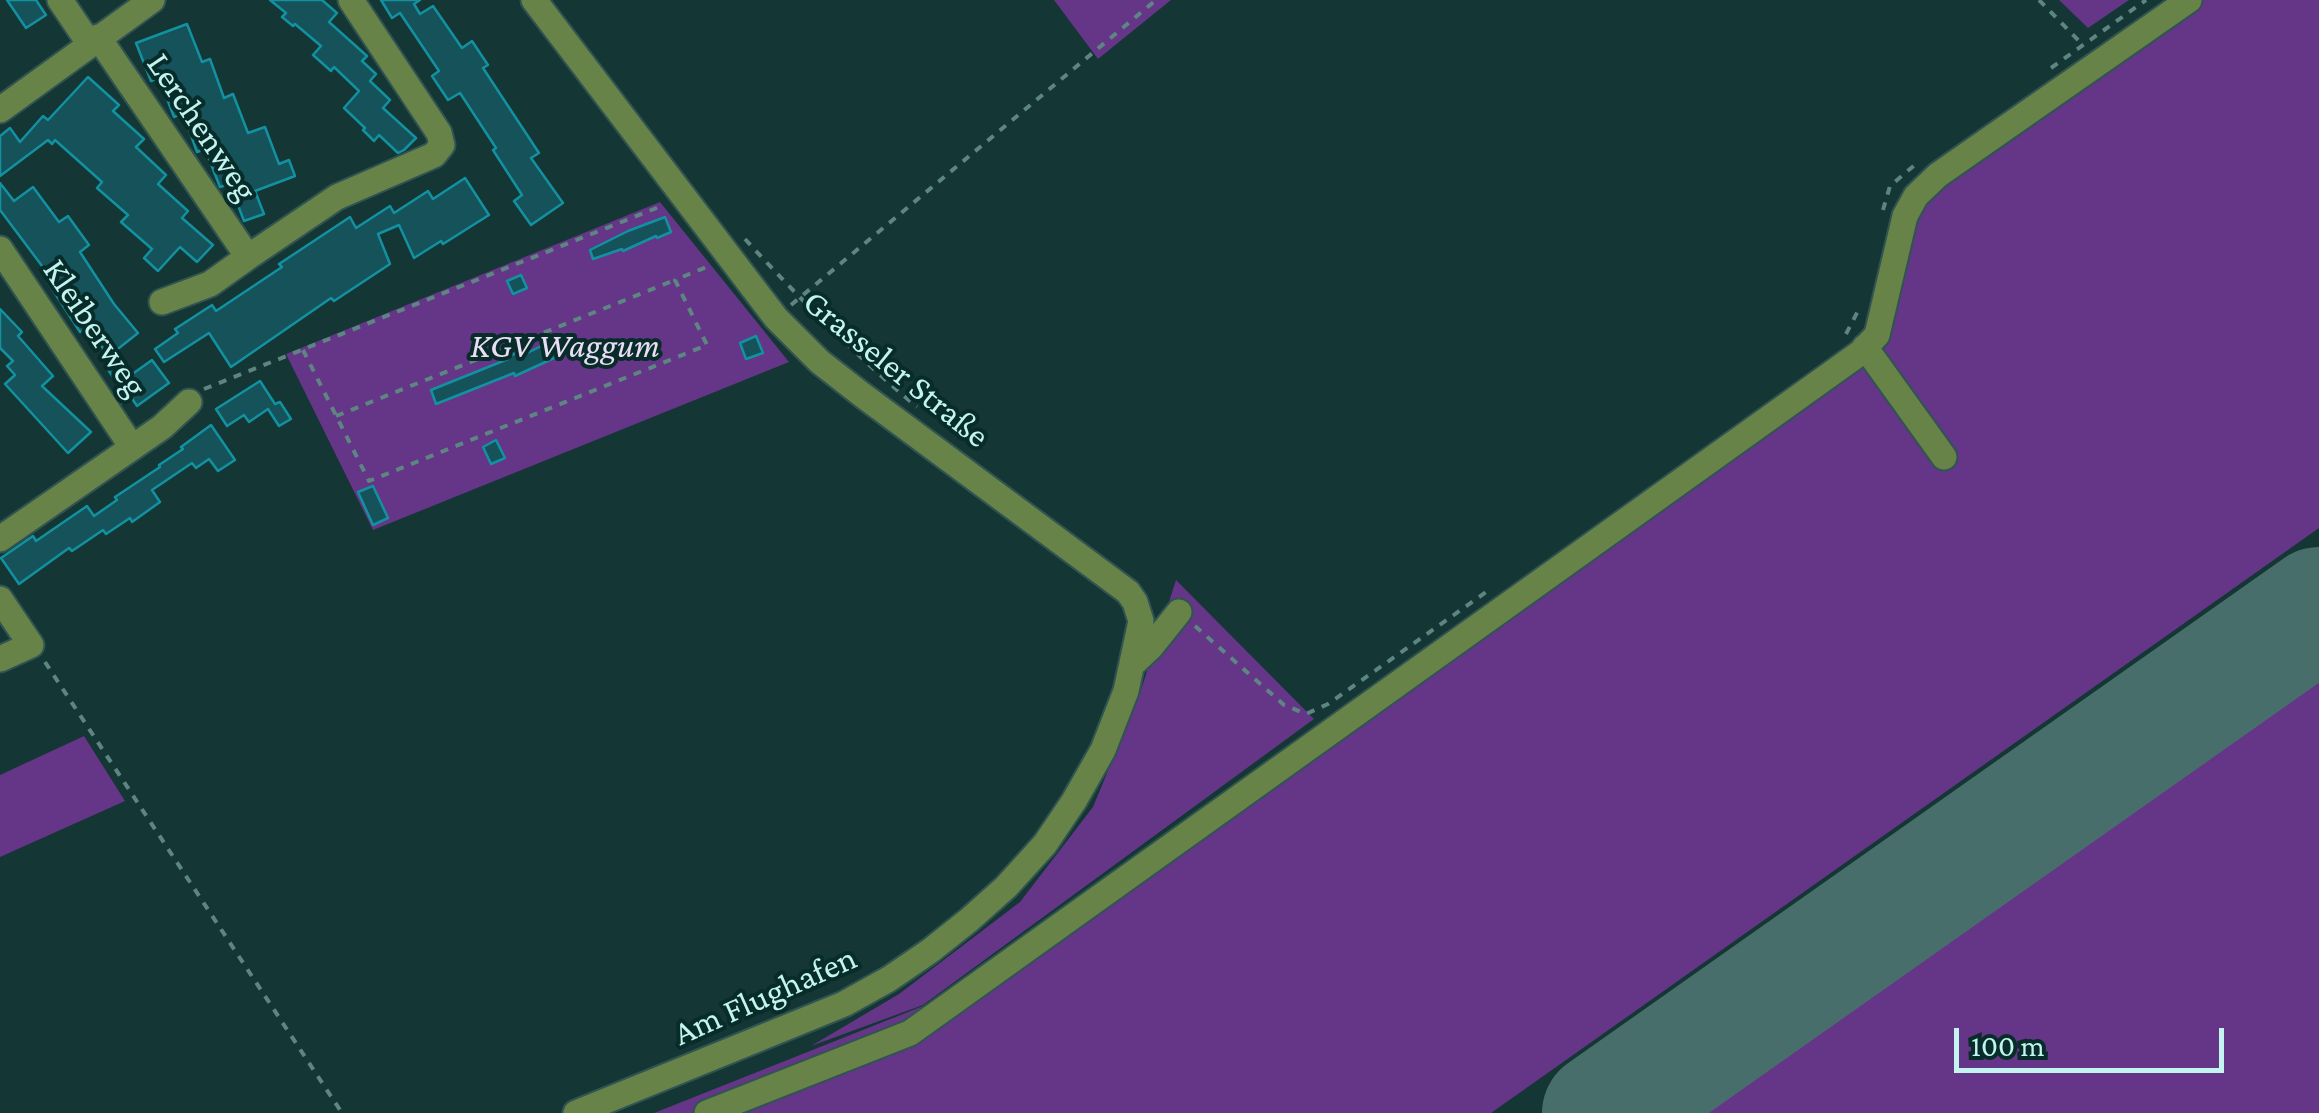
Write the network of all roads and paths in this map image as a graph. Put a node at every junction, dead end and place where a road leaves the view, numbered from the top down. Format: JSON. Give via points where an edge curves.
{"nodes":[{"id":1,"x":60,"y":0,"type":"edge"},
{"id":2,"x":152,"y":0,"type":"edge"},
{"id":3,"x":351,"y":0,"type":"edge"},
{"id":4,"x":534,"y":0,"type":"edge"},
{"id":5,"x":1156,"y":0,"type":"edge"},
{"id":6,"x":2039,"y":0,"type":"edge"},
{"id":7,"x":2047,"y":0,"type":"edge"},
{"id":8,"x":2146,"y":0,"type":"edge"},
{"id":9,"x":2189,"y":0,"type":"edge"},
{"id":10,"x":2047,"y":8,"type":"junction"},
{"id":11,"x":94,"y":40,"type":"junction"},
{"id":12,"x":2083,"y":45,"type":"junction"},
{"id":13,"x":2052,"y":67,"type":"dead end"},
{"id":14,"x":0,"y":110,"type":"edge"},
{"id":15,"x":1916,"y":164,"type":"dead end"},
{"id":16,"x":682,"y":197,"type":"junction"},
{"id":17,"x":1883,"y":211,"type":"dead end"},
{"id":18,"x":740,"y":233,"type":"dead end"},
{"id":19,"x":0,"y":248,"type":"edge"},
{"id":20,"x":248,"y":257,"type":"junction"},
{"id":21,"x":728,"y":257,"type":"junction"},
{"id":22,"x":675,"y":280,"type":"junction"},
{"id":23,"x":800,"y":297,"type":"junction"},
{"id":24,"x":162,"y":302,"type":"dead end"},
{"id":25,"x":1861,"y":304,"type":"dead end"},
{"id":26,"x":776,"y":318,"type":"junction"},
{"id":27,"x":1855,"y":342,"type":"junction"},
{"id":28,"x":303,"y":350,"type":"junction"},
{"id":29,"x":189,"y":402,"type":"joint"},
{"id":30,"x":919,"y":408,"type":"dead end"},
{"id":31,"x":336,"y":416,"type":"junction"},
{"id":32,"x":132,"y":447,"type":"junction"},
{"id":33,"x":1944,"y":457,"type":"dead end"},
{"id":34,"x":0,"y":539,"type":"edge"},
{"id":35,"x":1490,"y":589,"type":"dead end"},
{"id":36,"x":0,"y":599,"type":"edge"},
{"id":37,"x":1179,"y":612,"type":"joint"},
{"id":38,"x":1140,"y":614,"type":"joint"},
{"id":39,"x":31,"y":645,"type":"junction"},
{"id":40,"x":0,"y":659,"type":"edge"},
{"id":41,"x":1134,"y":663,"type":"junction"},
{"id":42,"x":342,"y":1113,"type":"edge"},
{"id":43,"x":576,"y":1113,"type":"edge"},
{"id":44,"x":707,"y":1113,"type":"edge"}],
"edges":[{"from":1,"to":11,"type":"street","name":"Lerchenweg"},
{"from":2,"to":11,"type":"street"},
{"from":3,"to":20,"type":"street","name":"Lerchenweg","via":[[442,144],[434,154],[337,197]]},
{"from":4,"to":16,"type":"street","name":"Grasseler Straße"},
{"from":5,"to":23,"type":"path"},
{"from":6,"to":10,"type":"path"},
{"from":7,"to":10,"type":"path"},
{"from":8,"to":12,"type":"path"},
{"from":9,"to":27,"type":"street","via":[[1916,196],[1905,216],[1877,335]]},
{"from":10,"to":12,"type":"path"},
{"from":11,"to":14,"type":"street"},
{"from":11,"to":20,"type":"street","name":"Lerchenweg"},
{"from":12,"to":13,"type":"path"},
{"from":15,"to":17,"type":"path","via":[[1890,186]]},
{"from":16,"to":21,"type":"street","name":"Grasseler Straße"},
{"from":16,"to":28,"type":"path"},
{"from":18,"to":23,"type":"path"},
{"from":19,"to":32,"type":"street","name":"Kleiberweg"},
{"from":20,"to":24,"type":"street","name":"Lerchenweg","via":[[210,284]]},
{"from":21,"to":22,"type":"path"},
{"from":21,"to":26,"type":"street","name":"Grasseler Straße"},
{"from":22,"to":31,"type":"path"},
{"from":22,"to":31,"type":"path","via":[[707,345],[422,460],[369,481]]},
{"from":23,"to":26,"type":"path"},
{"from":23,"to":30,"type":"path"},
{"from":25,"to":27,"type":"path"},
{"from":26,"to":38,"type":"street","name":"Grasseler Straße","via":[[861,394],[1128,592]]},
{"from":27,"to":33,"type":"street"},
{"from":27,"to":44,"type":"street","via":[[910,1033]]},
{"from":28,"to":29,"type":"path","via":[[203,390]]},
{"from":28,"to":31,"type":"path"},
{"from":29,"to":32,"type":"street","name":"Kleiberweg"},
{"from":32,"to":34,"type":"street","name":"Kleiberweg"},
{"from":35,"to":37,"type":"path","via":[[1306,714],[1284,705]]},
{"from":36,"to":39,"type":"street"},
{"from":37,"to":41,"type":"street"},
{"from":38,"to":41,"type":"street","name":"Am Flughafen"},
{"from":39,"to":40,"type":"street"},
{"from":39,"to":42,"type":"path"},
{"from":41,"to":43,"type":"street","name":"Am Flughafen","via":[[1103,750],[1074,801],[1045,844],[969,920],[844,1004]]}]}
